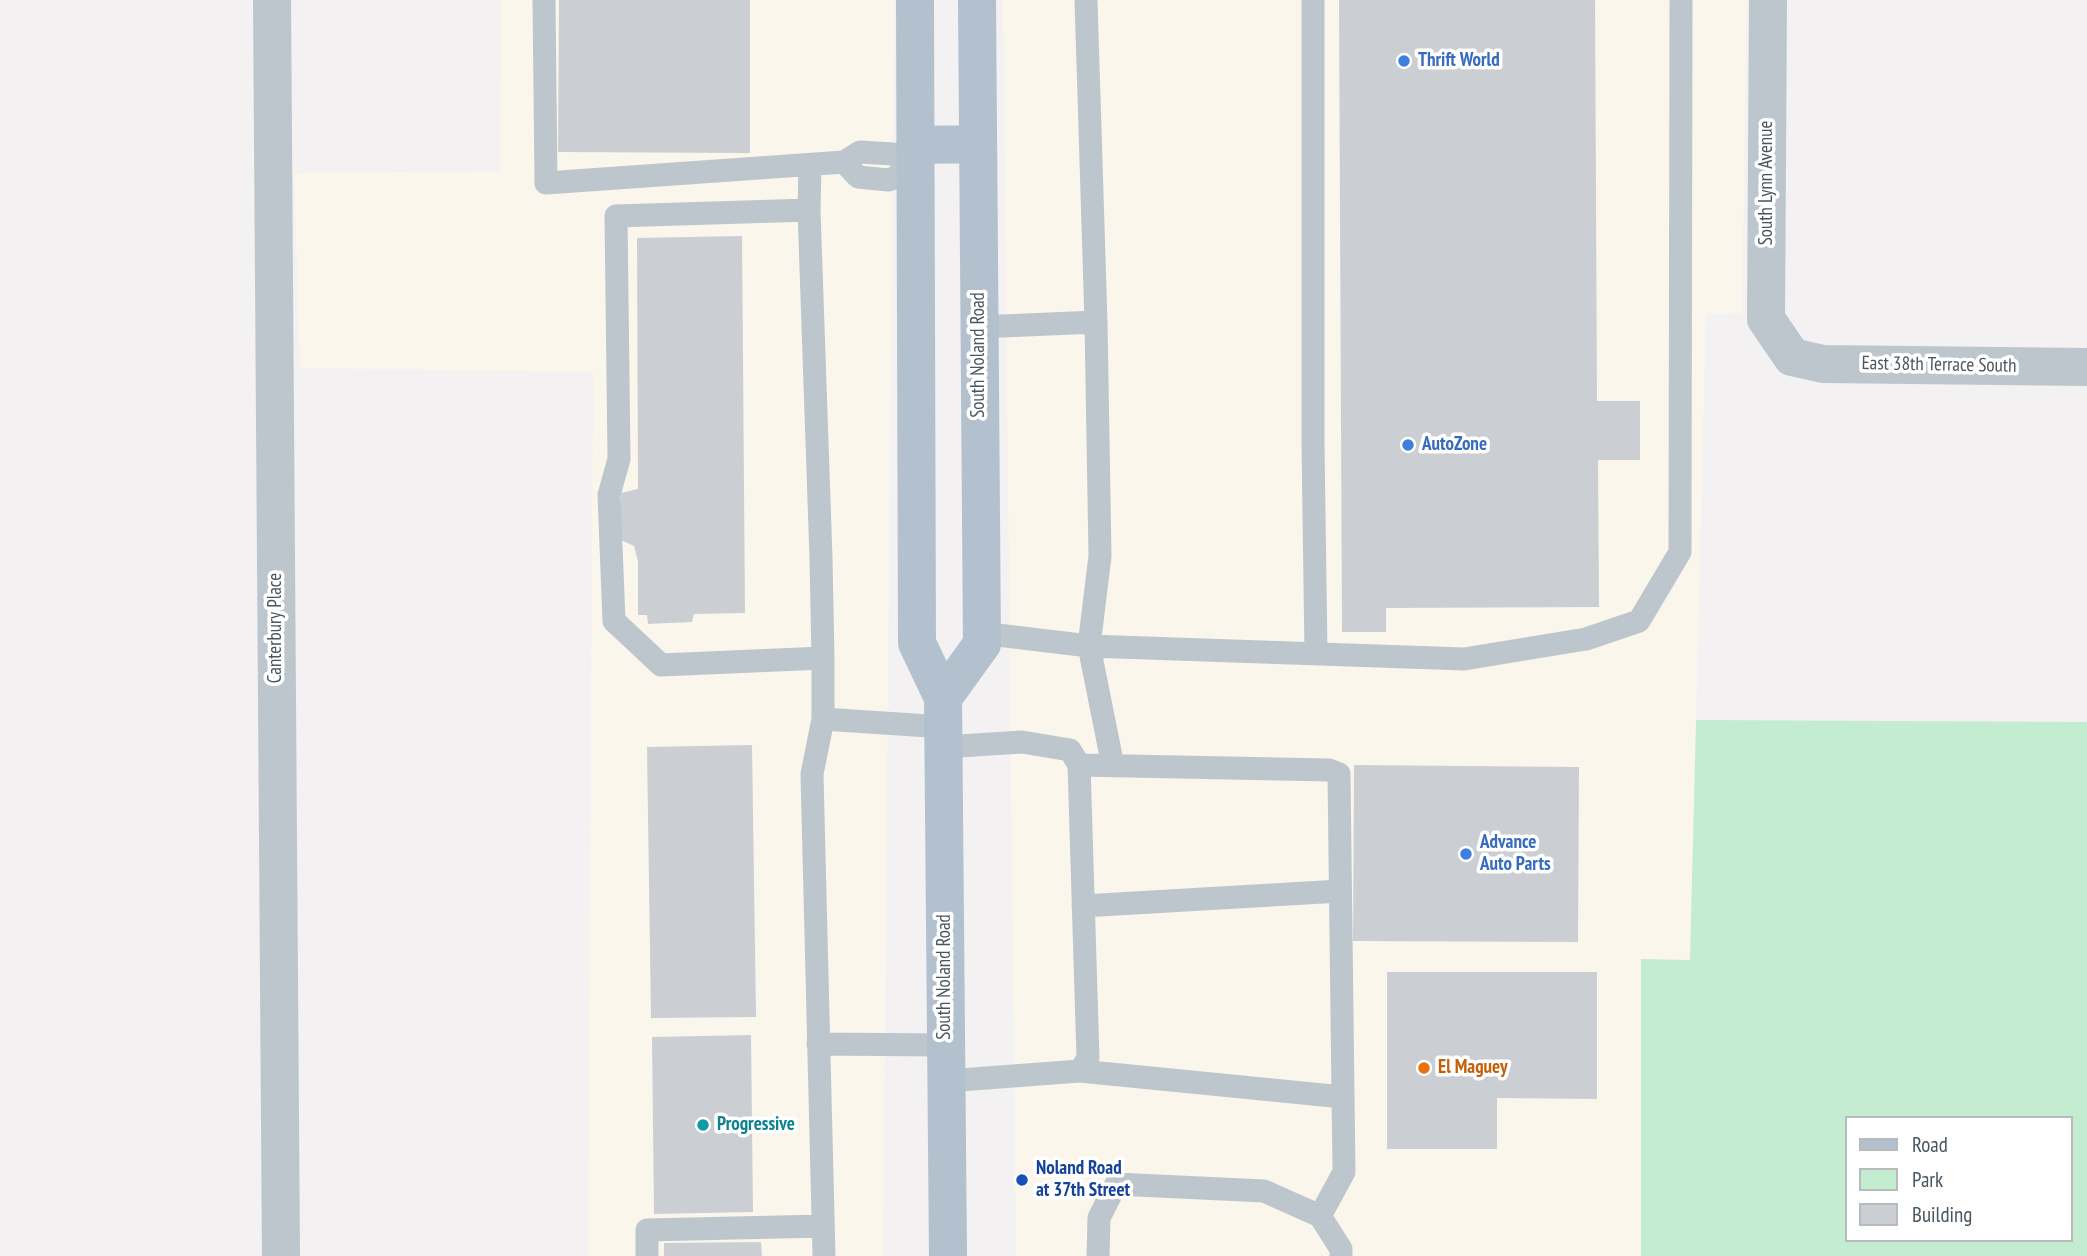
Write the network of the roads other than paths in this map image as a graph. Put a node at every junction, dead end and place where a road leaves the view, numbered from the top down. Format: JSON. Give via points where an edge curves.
{"nodes":[{"id":1,"x":272,"y":0,"type":"edge"},
{"id":2,"x":544,"y":0,"type":"edge"},
{"id":3,"x":915,"y":0,"type":"edge"},
{"id":4,"x":976,"y":0,"type":"edge"},
{"id":5,"x":1086,"y":0,"type":"edge"},
{"id":6,"x":1313,"y":0,"type":"edge"},
{"id":7,"x":1681,"y":0,"type":"edge"},
{"id":8,"x":1768,"y":0,"type":"edge"},
{"id":9,"x":978,"y":144,"type":"junction"},
{"id":10,"x":915,"y":158,"type":"junction"},
{"id":11,"x":810,"y":165,"type":"junction"},
{"id":12,"x":809,"y":210,"type":"junction"},
{"id":13,"x":1096,"y":322,"type":"junction"},
{"id":14,"x":979,"y":327,"type":"junction"},
{"id":15,"x":1792,"y":357,"type":"joint"},
{"id":16,"x":2087,"y":367,"type":"edge"},
{"id":17,"x":981,"y":633,"type":"junction"},
{"id":18,"x":1089,"y":646,"type":"junction"},
{"id":19,"x":1316,"y":654,"type":"junction"},
{"id":20,"x":823,"y":658,"type":"junction"},
{"id":21,"x":823,"y":719,"type":"junction"},
{"id":22,"x":943,"y":724,"type":"junction"},
{"id":23,"x":1079,"y":765,"type":"junction"},
{"id":24,"x":1113,"y":766,"type":"junction"},
{"id":25,"x":1340,"y":891,"type":"junction"},
{"id":26,"x":1083,"y":906,"type":"junction"},
{"id":27,"x":818,"y":1044,"type":"junction"},
{"id":28,"x":946,"y":1063,"type":"junction"},
{"id":29,"x":1080,"y":1071,"type":"junction"},
{"id":30,"x":1343,"y":1097,"type":"junction"},
{"id":31,"x":1320,"y":1216,"type":"junction"},
{"id":32,"x":823,"y":1226,"type":"junction"},
{"id":33,"x":281,"y":1256,"type":"edge"},
{"id":34,"x":647,"y":1256,"type":"edge"},
{"id":35,"x":824,"y":1256,"type":"edge"},
{"id":36,"x":948,"y":1256,"type":"edge"},
{"id":37,"x":1098,"y":1256,"type":"edge"},
{"id":38,"x":1341,"y":1256,"type":"edge"}],
"edges":[{"from":1,"to":33,"type":"street","name":"Canterbury Place"},
{"from":2,"to":11,"type":"lane","via":[[546,183]]},
{"from":3,"to":10,"type":"main road","name":"South Noland Road"},
{"from":4,"to":9,"type":"main road","name":"South Noland Road"},
{"from":5,"to":13,"type":"lane"},
{"from":6,"to":19,"type":"lane"},
{"from":7,"to":19,"type":"lane","via":[[1680,552],[1639,621],[1586,639],[1464,659]]},
{"from":8,"to":15,"type":"street","name":"South Lynn Avenue","via":[[1766,319]]},
{"from":9,"to":10,"type":"main road"},
{"from":9,"to":14,"type":"main road","name":"South Noland Road"},
{"from":10,"to":11,"type":"lane","via":[[860,152],[844,162]]},
{"from":10,"to":22,"type":"main road","name":"South Noland Road","via":[[917,643]]},
{"from":11,"to":12,"type":"lane"},
{"from":12,"to":20,"type":"lane"},
{"from":12,"to":20,"type":"lane","via":[[616,216],[619,459],[609,495],[614,621],[661,665]]},
{"from":13,"to":14,"type":"lane"},
{"from":13,"to":18,"type":"lane","via":[[1100,556]]},
{"from":14,"to":17,"type":"main road","name":"South Noland Road"},
{"from":15,"to":16,"type":"street","name":"East 38th Terrace South","via":[[1823,364]]},
{"from":17,"to":18,"type":"lane"},
{"from":17,"to":22,"type":"main road","name":"South Noland Road","via":[[982,644]]},
{"from":18,"to":19,"type":"lane"},
{"from":18,"to":24,"type":"lane"},
{"from":20,"to":21,"type":"lane"},
{"from":21,"to":22,"type":"lane"},
{"from":21,"to":27,"type":"lane","via":[[812,774]]},
{"from":22,"to":23,"type":"lane","via":[[1070,750]]},
{"from":22,"to":28,"type":"main road","name":"South Noland Road"},
{"from":23,"to":24,"type":"lane"},
{"from":23,"to":26,"type":"lane"},
{"from":24,"to":25,"type":"lane","via":[[1329,770],[1339,774]]},
{"from":25,"to":26,"type":"lane"},
{"from":25,"to":30,"type":"lane"},
{"from":26,"to":29,"type":"lane","via":[[1088,1058]]},
{"from":27,"to":28,"type":"lane"},
{"from":27,"to":32,"type":"lane"},
{"from":28,"to":29,"type":"lane"},
{"from":28,"to":36,"type":"main road","name":"South Noland Road"},
{"from":29,"to":30,"type":"lane"},
{"from":30,"to":31,"type":"lane","via":[[1344,1172]]},
{"from":31,"to":37,"type":"lane","via":[[1264,1191],[1115,1184],[1099,1218]]},
{"from":31,"to":38,"type":"lane"},
{"from":32,"to":34,"type":"lane","via":[[647,1230]]},
{"from":32,"to":35,"type":"lane"}]}
